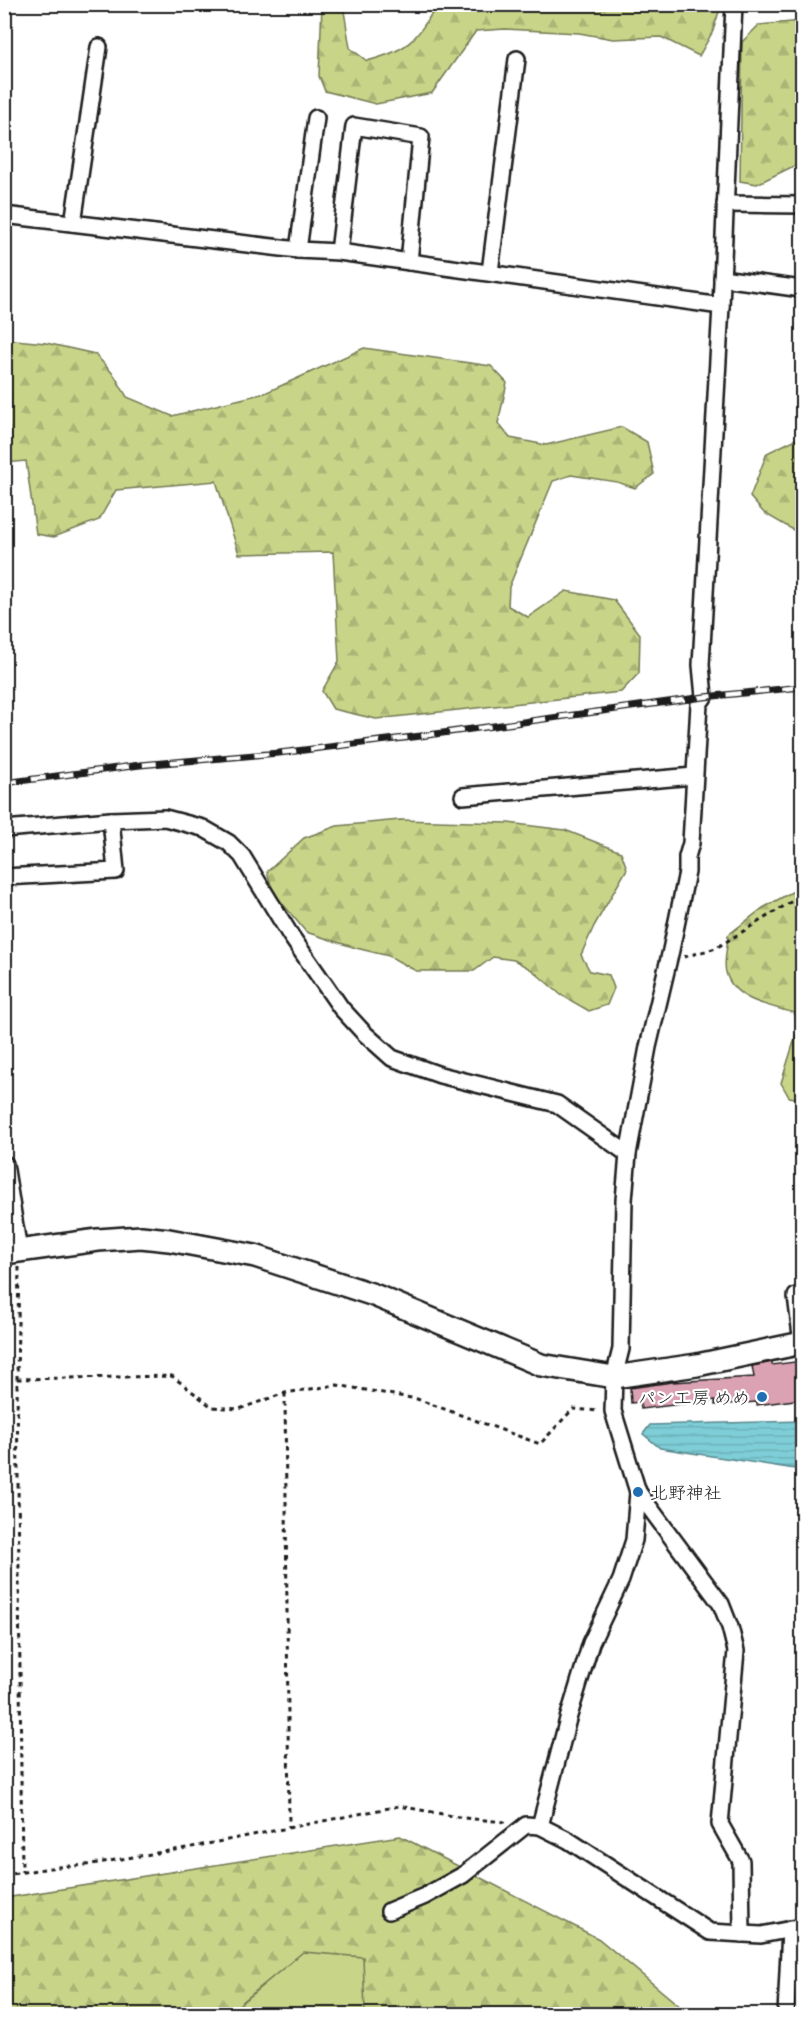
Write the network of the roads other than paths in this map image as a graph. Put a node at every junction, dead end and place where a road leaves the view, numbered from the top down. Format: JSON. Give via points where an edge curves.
{"nodes":[{"id":1,"x":734,"y":4,"type":"edge"},
{"id":2,"x":99,"y":48,"type":"dead end"},
{"id":3,"x":517,"y":59,"type":"dead end"},
{"id":4,"x":316,"y":118,"type":"dead end"},
{"id":5,"x":725,"y":204,"type":"junction"},
{"id":6,"x":802,"y":205,"type":"edge"},
{"id":7,"x":4,"y":214,"type":"edge"},
{"id":8,"x":73,"y":223,"type":"junction"},
{"id":9,"x":298,"y":250,"type":"junction"},
{"id":10,"x":339,"y":252,"type":"junction"},
{"id":11,"x":409,"y":262,"type":"junction"},
{"id":12,"x":490,"y":272,"type":"junction"},
{"id":13,"x":722,"y":278,"type":"junction"},
{"id":14,"x":802,"y":289,"type":"edge"},
{"id":15,"x":721,"y":306,"type":"junction"},
{"id":16,"x":694,"y":776,"type":"junction"},
{"id":17,"x":464,"y":796,"type":"dead end"},
{"id":18,"x":111,"y":820,"type":"junction"},
{"id":19,"x":4,"y":829,"type":"edge"},
{"id":20,"x":4,"y":877,"type":"edge"},
{"id":21,"x":628,"y":1154,"type":"junction"},
{"id":22,"x":5,"y":1164,"type":"edge"},
{"id":23,"x":12,"y":1252,"type":"edge"},
{"id":24,"x":796,"y":1296,"type":"dead end"},
{"id":25,"x":802,"y":1343,"type":"edge"},
{"id":26,"x":614,"y":1377,"type":"junction"},
{"id":27,"x":638,"y":1492,"type":"junction"},
{"id":28,"x":533,"y":1825,"type":"junction"},
{"id":29,"x":389,"y":1911,"type":"dead end"},
{"id":30,"x":796,"y":1928,"type":"edge"},
{"id":31,"x":742,"y":1934,"type":"junction"},
{"id":32,"x":786,"y":2014,"type":"edge"}],
"edges":[{"from":1,"to":5,"type":"street"},
{"from":2,"to":8,"type":"street"},
{"from":3,"to":12,"type":"street"},
{"from":4,"to":9,"type":"street"},
{"from":5,"to":6,"type":"street"},
{"from":5,"to":13,"type":"street"},
{"from":7,"to":8,"type":"street"},
{"from":8,"to":9,"type":"street"},
{"from":9,"to":10,"type":"street"},
{"from":10,"to":11,"type":"street"},
{"from":10,"to":11,"type":"street","via":[[354,126],[421,137]]},
{"from":11,"to":12,"type":"street"},
{"from":12,"to":15,"type":"street"},
{"from":13,"to":14,"type":"street"},
{"from":13,"to":15,"type":"street"},
{"from":15,"to":16,"type":"street","via":[[701,664],[704,697],[699,704]]},
{"from":16,"to":17,"type":"street"},
{"from":16,"to":21,"type":"street","via":[[687,872]]},
{"from":18,"to":19,"type":"street"},
{"from":18,"to":20,"type":"street","via":[[116,871]]},
{"from":18,"to":21,"type":"street","via":[[165,818],[202,828],[229,843],[242,856],[341,1008],[392,1058],[440,1075],[557,1104]]},
{"from":21,"to":26,"type":"street","via":[[621,1263],[621,1349]]},
{"from":22,"to":23,"type":"street"},
{"from":23,"to":26,"type":"street","via":[[141,1237],[255,1256],[374,1294],[541,1365]]},
{"from":24,"to":25,"type":"street"},
{"from":25,"to":26,"type":"street"},
{"from":26,"to":27,"type":"street","via":[[613,1411]]},
{"from":27,"to":28,"type":"street","via":[[634,1540],[621,1580],[591,1643]]},
{"from":27,"to":31,"type":"street","via":[[721,1604],[736,1651],[720,1824],[741,1861]]},
{"from":28,"to":29,"type":"street","via":[[463,1875]]},
{"from":28,"to":31,"type":"street","via":[[568,1840],[710,1932]]},
{"from":30,"to":31,"type":"street","via":[[761,1935]]},
{"from":30,"to":32,"type":"street"}]}
